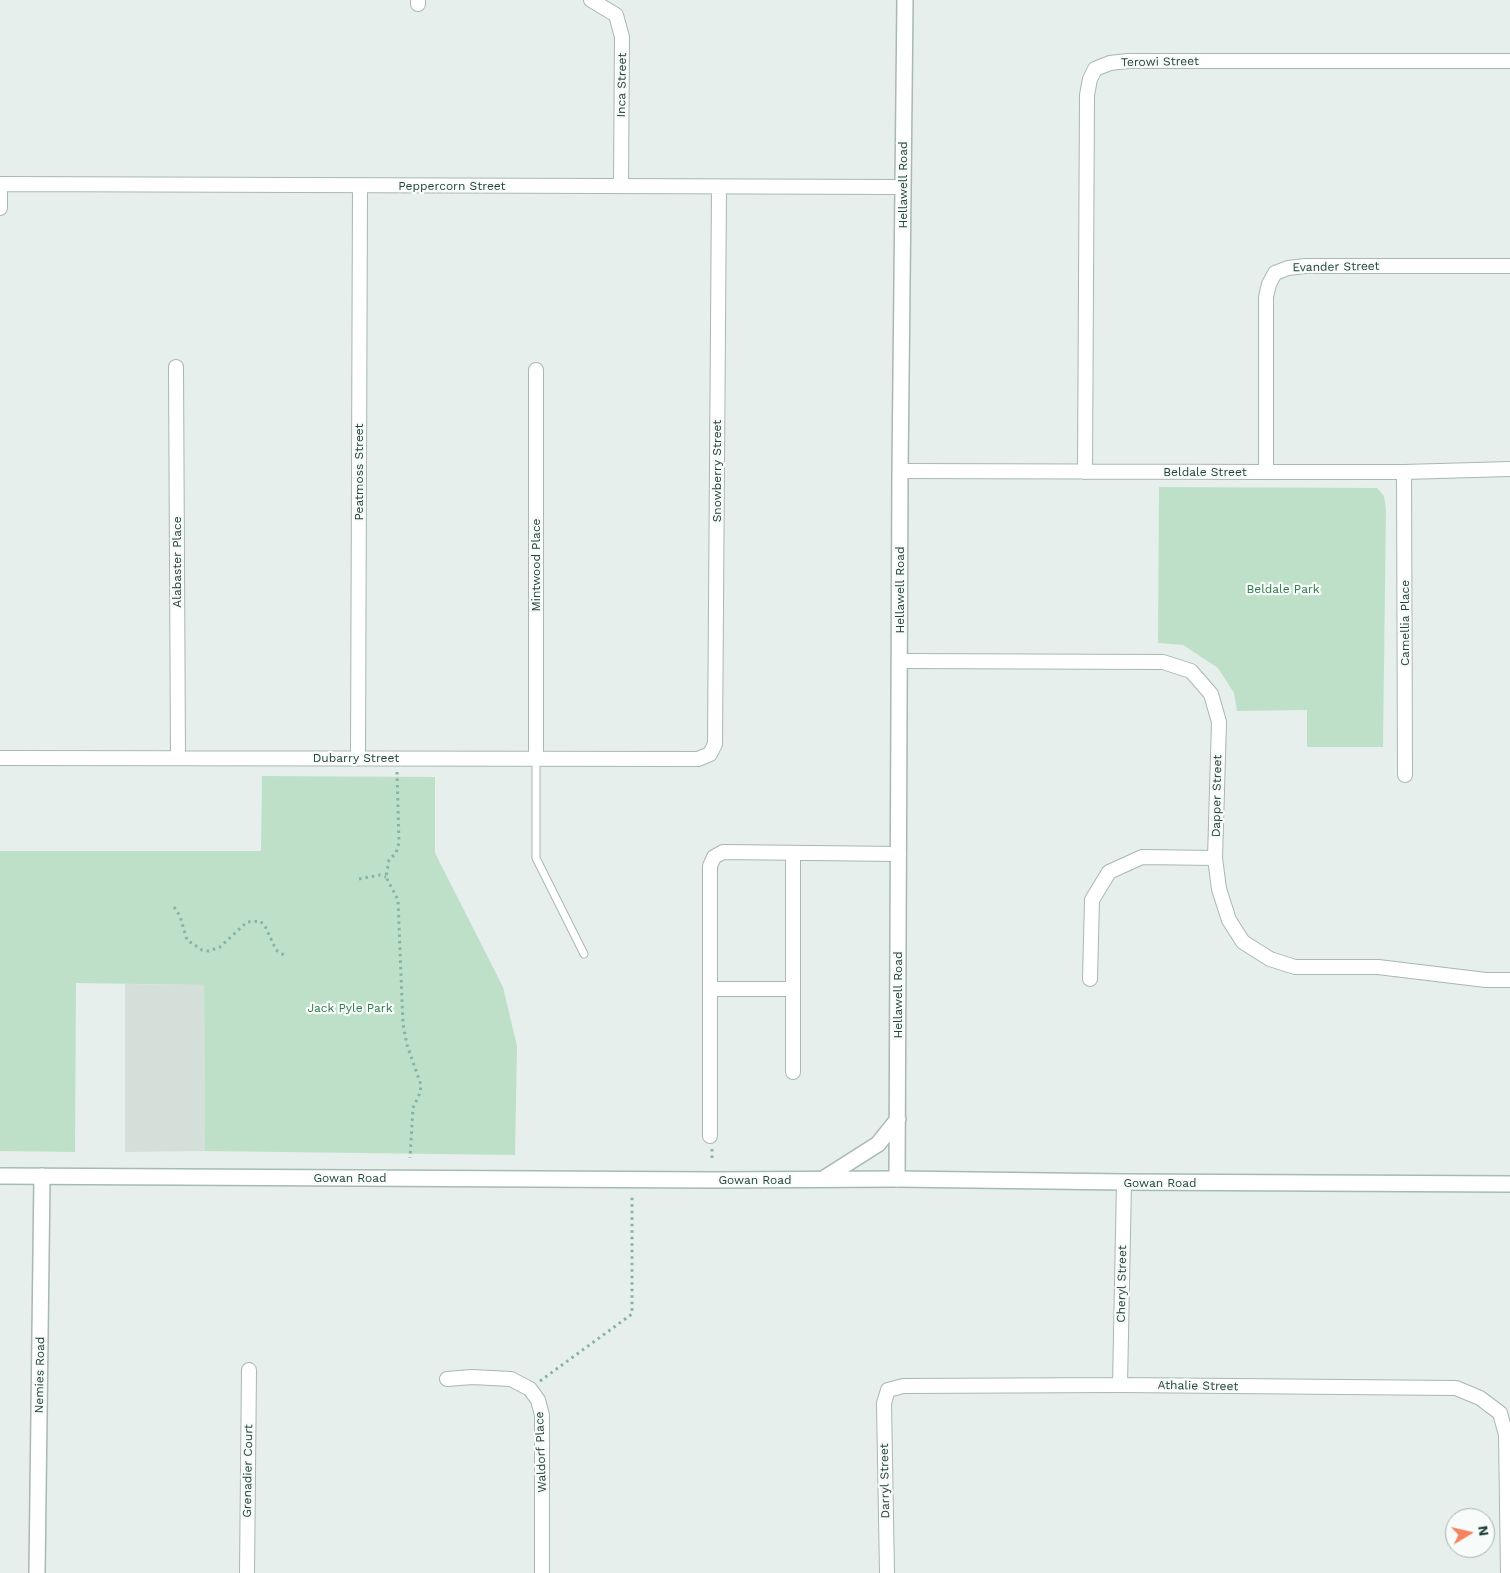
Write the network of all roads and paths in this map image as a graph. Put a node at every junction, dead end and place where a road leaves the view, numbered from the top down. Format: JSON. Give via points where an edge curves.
{"nodes":[{"id":1,"x":591,"y":0,"type":"edge"},
{"id":2,"x":905,"y":0,"type":"edge"},
{"id":3,"x":1510,"y":61,"type":"edge"},
{"id":4,"x":0,"y":184,"type":"edge"},
{"id":5,"x":360,"y":186,"type":"junction"},
{"id":6,"x":621,"y":186,"type":"junction"},
{"id":7,"x":719,"y":187,"type":"junction"},
{"id":8,"x":904,"y":187,"type":"junction"},
{"id":9,"x":0,"y":208,"type":"edge"},
{"id":10,"x":1510,"y":266,"type":"edge"},
{"id":11,"x":176,"y":367,"type":"dead end"},
{"id":12,"x":536,"y":370,"type":"dead end"},
{"id":13,"x":1510,"y":469,"type":"edge"},
{"id":14,"x":900,"y":471,"type":"junction"},
{"id":15,"x":1085,"y":472,"type":"junction"},
{"id":16,"x":1266,"y":472,"type":"junction"},
{"id":17,"x":1404,"y":472,"type":"junction"},
{"id":18,"x":900,"y":661,"type":"junction"},
{"id":19,"x":710,"y":754,"type":"joint"},
{"id":20,"x":0,"y":758,"type":"edge"},
{"id":21,"x":178,"y":758,"type":"junction"},
{"id":22,"x":358,"y":758,"type":"junction"},
{"id":23,"x":396,"y":759,"type":"junction"},
{"id":24,"x":536,"y":759,"type":"junction"},
{"id":25,"x":1405,"y":775,"type":"dead end"},
{"id":26,"x":794,"y":853,"type":"junction"},
{"id":27,"x":899,"y":854,"type":"junction"},
{"id":28,"x":1216,"y":858,"type":"junction"},
{"id":29,"x":386,"y":876,"type":"junction"},
{"id":30,"x":359,"y":879,"type":"dead end"},
{"id":31,"x":174,"y":908,"type":"dead end"},
{"id":32,"x":584,"y":954,"type":"dead end"},
{"id":33,"x":287,"y":957,"type":"dead end"},
{"id":34,"x":1090,"y":979,"type":"dead end"},
{"id":35,"x":1510,"y":980,"type":"edge"},
{"id":36,"x":793,"y":988,"type":"junction"},
{"id":37,"x":710,"y":989,"type":"junction"},
{"id":38,"x":793,"y":1072,"type":"dead end"},
{"id":39,"x":898,"y":1120,"type":"junction"},
{"id":40,"x":710,"y":1136,"type":"dead end"},
{"id":41,"x":410,"y":1158,"type":"dead end"},
{"id":42,"x":0,"y":1176,"type":"edge"},
{"id":43,"x":42,"y":1176,"type":"junction"},
{"id":44,"x":823,"y":1179,"type":"junction"},
{"id":45,"x":897,"y":1179,"type":"junction"},
{"id":46,"x":632,"y":1180,"type":"junction"},
{"id":47,"x":1124,"y":1182,"type":"junction"},
{"id":48,"x":1510,"y":1184,"type":"edge"},
{"id":49,"x":249,"y":1370,"type":"dead end"},
{"id":50,"x":447,"y":1379,"type":"dead end"},
{"id":51,"x":1120,"y":1385,"type":"junction"},
{"id":52,"x":530,"y":1389,"type":"junction"},
{"id":53,"x":888,"y":1390,"type":"joint"},
{"id":54,"x":1505,"y":1411,"type":"edge"},
{"id":55,"x":37,"y":1573,"type":"edge"},
{"id":56,"x":247,"y":1573,"type":"edge"},
{"id":57,"x":542,"y":1573,"type":"edge"},
{"id":58,"x":887,"y":1573,"type":"edge"},
{"id":59,"x":1508,"y":1573,"type":"edge"}],
"edges":[{"from":1,"to":6,"type":"street","name":"Inca Street","via":[[616,15],[622,37]]},
{"from":2,"to":8,"type":"street","name":"Hellawell Road"},
{"from":3,"to":15,"type":"street","name":"Terowi Street","via":[[1128,61],[1096,69],[1086,95]]},
{"from":4,"to":5,"type":"street","name":"Peppercorn Street"},
{"from":4,"to":9,"type":"street"},
{"from":5,"to":6,"type":"street","name":"Peppercorn Street"},
{"from":5,"to":22,"type":"street","name":"Peatmoss Street"},
{"from":6,"to":7,"type":"street","name":"Peppercorn Street"},
{"from":7,"to":8,"type":"street","name":"Peppercorn Street"},
{"from":7,"to":19,"type":"street","name":"Snowberry Street","via":[[715,744]]},
{"from":8,"to":14,"type":"street","name":"Hellawell Road"},
{"from":10,"to":16,"type":"street","name":"Evander Street","via":[[1305,266],[1275,272],[1266,297]]},
{"from":11,"to":21,"type":"street","name":"Alabaster Place"},
{"from":12,"to":24,"type":"street","name":"Mintwood Place"},
{"from":13,"to":17,"type":"street","name":"Beldale Street"},
{"from":14,"to":15,"type":"street","name":"Beldale Street"},
{"from":14,"to":18,"type":"street","name":"Hellawell Road"},
{"from":15,"to":16,"type":"street","name":"Beldale Street"},
{"from":16,"to":17,"type":"street","name":"Beldale Street"},
{"from":17,"to":25,"type":"street","name":"Camellia Place"},
{"from":18,"to":27,"type":"street","name":"Hellawell Road"},
{"from":18,"to":28,"type":"street","name":"Dapper Street","via":[[1163,662],[1191,671],[1211,694],[1219,722]]},
{"from":19,"to":24,"type":"street","name":"Dubarry Street","via":[[698,759]]},
{"from":20,"to":21,"type":"street","name":"Dubarry Street"},
{"from":21,"to":22,"type":"street","name":"Dubarry Street"},
{"from":22,"to":23,"type":"street","name":"Dubarry Street"},
{"from":23,"to":24,"type":"street","name":"Dubarry Street"},
{"from":23,"to":29,"type":"path","via":[[399,843],[389,860]]},
{"from":24,"to":32,"type":"lane","via":[[536,858]]},
{"from":26,"to":27,"type":"street"},
{"from":26,"to":36,"type":"street"},
{"from":26,"to":37,"type":"street","via":[[723,852],[714,857],[710,866]]},
{"from":27,"to":39,"type":"street","name":"Hellawell Road"},
{"from":28,"to":34,"type":"street","via":[[1142,857],[1109,872],[1092,900]]},
{"from":28,"to":35,"type":"street","name":"Dapper Street","via":[[1219,889],[1229,920],[1243,942],[1270,960],[1295,967],[1378,967]]},
{"from":29,"to":30,"type":"path"},
{"from":29,"to":41,"type":"path","via":[[398,900],[406,1045],[421,1085],[413,1108]]},
{"from":31,"to":33,"type":"path","via":[[188,940],[202,950],[220,947],[247,922],[260,921],[276,950]]},
{"from":36,"to":37,"type":"street"},
{"from":36,"to":38,"type":"street"},
{"from":37,"to":40,"type":"street"},
{"from":39,"to":44,"type":"street","via":[[878,1144]]},
{"from":39,"to":45,"type":"street","name":"Hellawell Road"},
{"from":42,"to":43,"type":"street","name":"Gowan Road"},
{"from":43,"to":46,"type":"street","name":"Gowan Road"},
{"from":43,"to":55,"type":"street","name":"Nemies Road"},
{"from":44,"to":45,"type":"street","name":"Gowan Road"},
{"from":44,"to":46,"type":"street","name":"Gowan Road"},
{"from":45,"to":47,"type":"street","name":"Gowan Road"},
{"from":46,"to":52,"type":"path","via":[[632,1314]]},
{"from":47,"to":48,"type":"street","name":"Gowan Road"},
{"from":47,"to":51,"type":"street","name":"Cheryl Street"},
{"from":49,"to":56,"type":"street","name":"Grenadier Court"},
{"from":50,"to":52,"type":"street","via":[[511,1379]]},
{"from":51,"to":53,"type":"street","name":"Athalie Street","via":[[903,1386]]},
{"from":51,"to":54,"type":"street","name":"Athalie Street","via":[[1456,1388]]},
{"from":52,"to":57,"type":"street","name":"Waldorf Place","via":[[538,1400],[542,1416]]},
{"from":53,"to":58,"type":"street","name":"Darryl Street","via":[[884,1403]]},
{"from":54,"to":59,"type":"street"}]}
